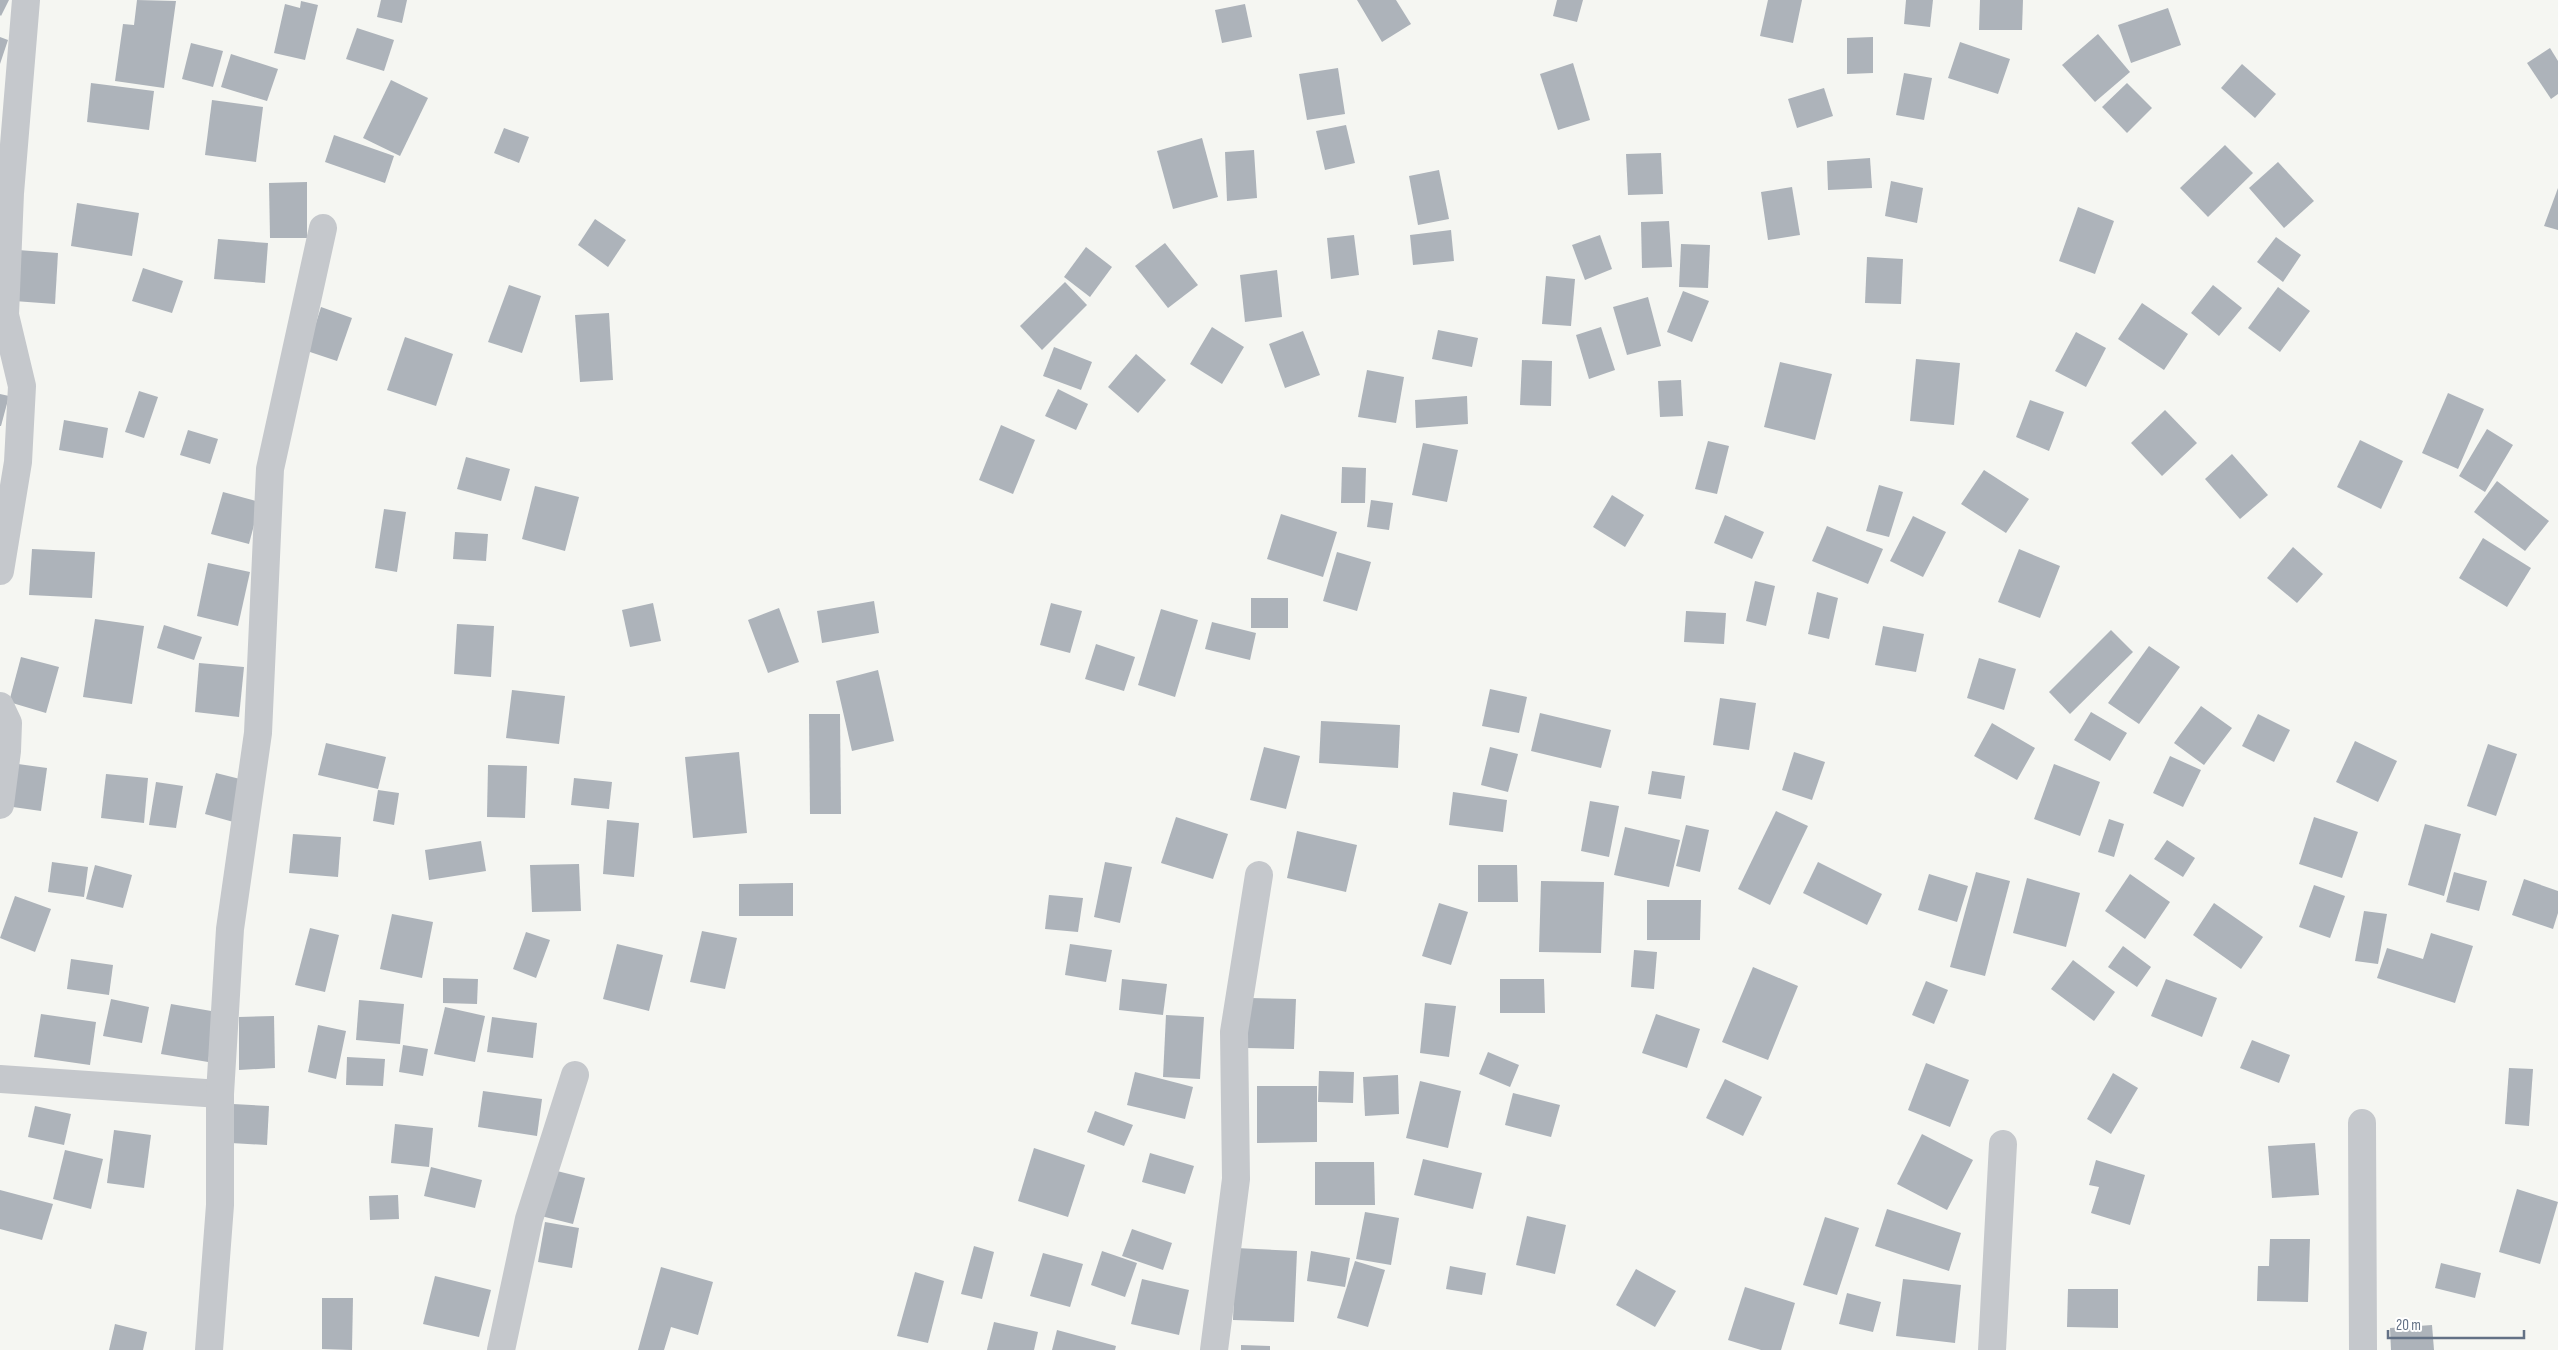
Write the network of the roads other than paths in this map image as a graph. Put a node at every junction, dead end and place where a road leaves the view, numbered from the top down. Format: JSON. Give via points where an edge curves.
{"nodes":[{"id":1,"x":26,"y":0,"type":"edge"},
{"id":2,"x":322,"y":228,"type":"dead end"},
{"id":3,"x":0,"y":571,"type":"edge"},
{"id":4,"x":0,"y":706,"type":"edge"},
{"id":5,"x":0,"y":804,"type":"edge"},
{"id":6,"x":1259,"y":875,"type":"dead end"},
{"id":7,"x":575,"y":1075,"type":"dead end"},
{"id":8,"x":0,"y":1079,"type":"edge"},
{"id":9,"x":220,"y":1094,"type":"junction"},
{"id":10,"x":2362,"y":1123,"type":"dead end"},
{"id":11,"x":2003,"y":1144,"type":"dead end"},
{"id":12,"x":209,"y":1350,"type":"edge"},
{"id":13,"x":501,"y":1350,"type":"edge"},
{"id":14,"x":1214,"y":1350,"type":"edge"},
{"id":15,"x":1992,"y":1350,"type":"edge"},
{"id":16,"x":2363,"y":1350,"type":"edge"}],
"edges":[{"from":1,"to":3,"type":"street","via":[[10,193],[5,315],[22,386],[18,462]]},
{"from":2,"to":9,"type":"street","via":[[270,469],[258,733],[230,928]]},
{"from":4,"to":5,"type":"street","via":[[8,723]]},
{"from":6,"to":14,"type":"street","via":[[1234,1032],[1236,1179]]},
{"from":7,"to":13,"type":"street","via":[[529,1219]]},
{"from":8,"to":9,"type":"street"},
{"from":9,"to":12,"type":"street","via":[[220,1206]]},
{"from":10,"to":16,"type":"street"},
{"from":11,"to":15,"type":"street"}]}
